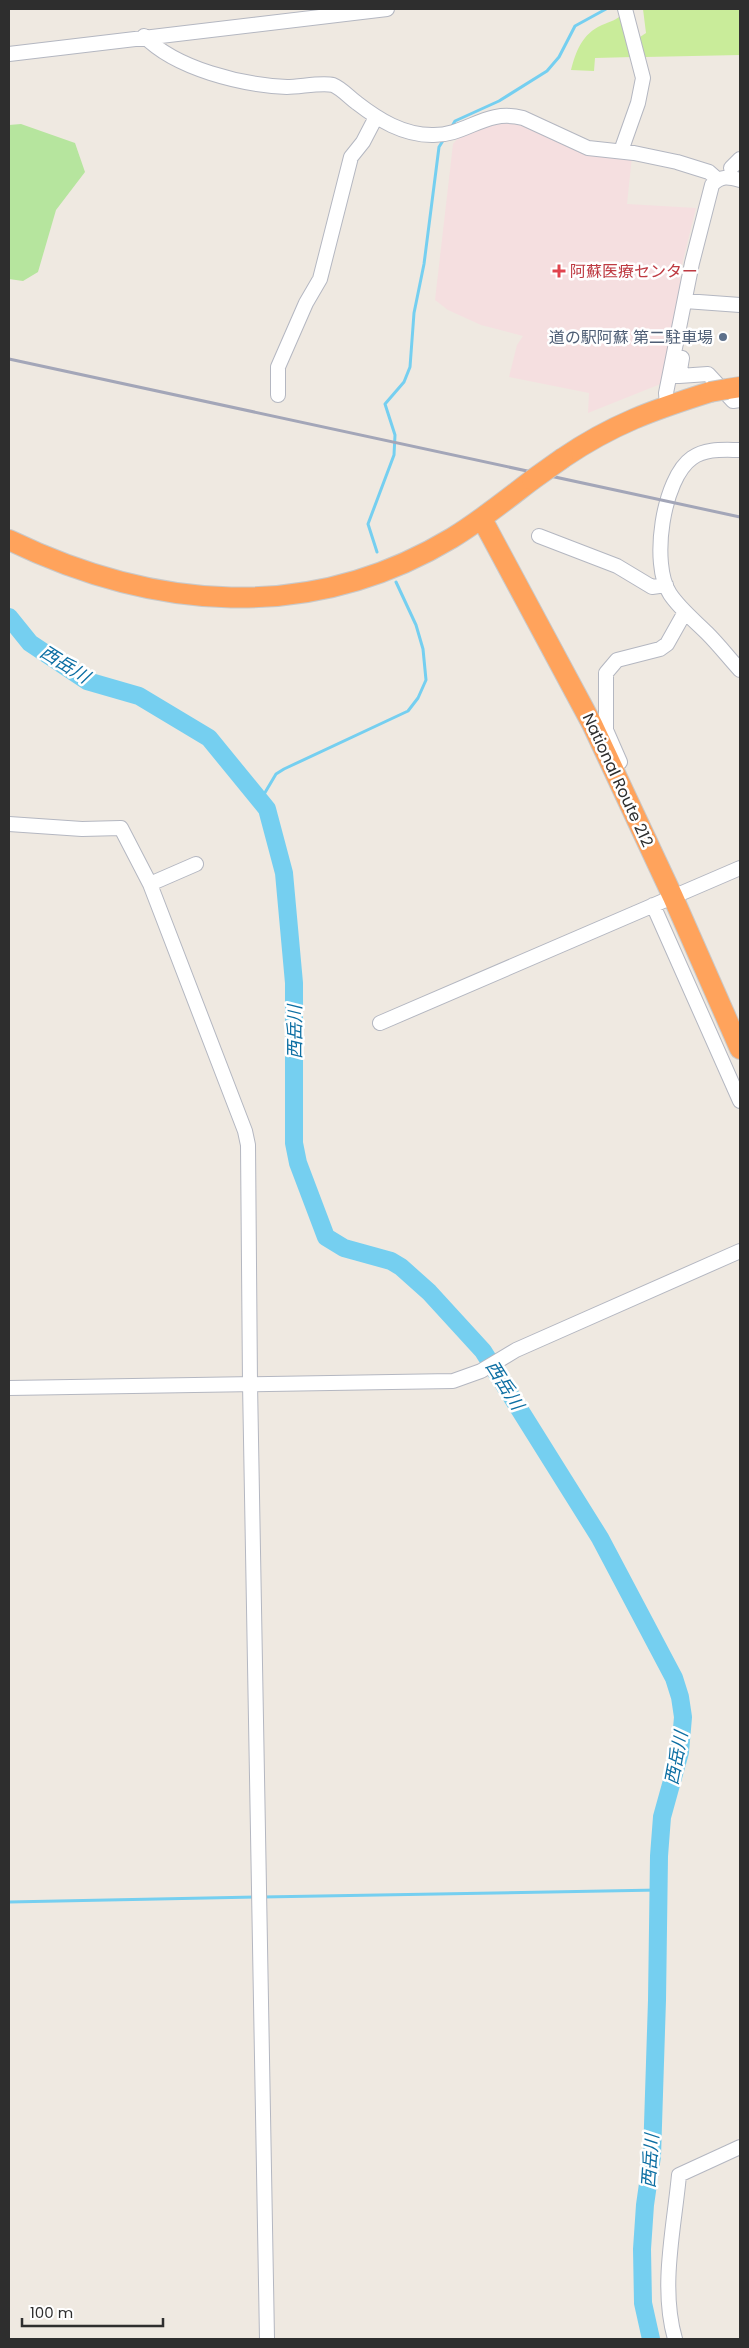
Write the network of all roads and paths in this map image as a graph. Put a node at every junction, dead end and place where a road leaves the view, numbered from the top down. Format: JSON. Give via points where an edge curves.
{"nodes":[{"id":1,"x":387,"y":9,"type":"edge"},
{"id":2,"x":625,"y":10,"type":"edge"},
{"id":3,"x":144,"y":36,"type":"junction"},
{"id":4,"x":9,"y":54,"type":"edge"},
{"id":5,"x":376,"y":117,"type":"junction"},
{"id":6,"x":621,"y":151,"type":"junction"},
{"id":7,"x":718,"y":179,"type":"junction"},
{"id":8,"x":740,"y":180,"type":"edge"},
{"id":9,"x":685,"y":301,"type":"junction"},
{"id":10,"x":740,"y":305,"type":"edge"},
{"id":11,"x":678,"y":334,"type":"junction"},
{"id":12,"x":729,"y":392,"type":"edge"},
{"id":13,"x":278,"y":395,"type":"dead end"},
{"id":14,"x":667,"y":406,"type":"junction"},
{"id":15,"x":740,"y":450,"type":"edge"},
{"id":16,"x":482,"y":518,"type":"junction"},
{"id":17,"x":539,"y":536,"type":"dead end"},
{"id":18,"x":9,"y":540,"type":"edge"},
{"id":19,"x":666,"y":585,"type":"junction"},
{"id":20,"x":685,"y":612,"type":"junction"},
{"id":21,"x":740,"y":670,"type":"edge"},
{"id":22,"x":618,"y":779,"type":"junction"},
{"id":23,"x":9,"y":824,"type":"edge"},
{"id":24,"x":196,"y":864,"type":"dead end"},
{"id":25,"x":740,"y":868,"type":"edge"},
{"id":26,"x":150,"y":884,"type":"junction"},
{"id":27,"x":673,"y":897,"type":"junction"},
{"id":28,"x":653,"y":905,"type":"junction"},
{"id":29,"x":380,"y":1023,"type":"dead end"},
{"id":30,"x":740,"y":1049,"type":"edge"},
{"id":31,"x":740,"y":1101,"type":"edge"},
{"id":32,"x":740,"y":1251,"type":"edge"},
{"id":33,"x":250,"y":1384,"type":"junction"},
{"id":34,"x":9,"y":1388,"type":"edge"},
{"id":35,"x":740,"y":2147,"type":"edge"},
{"id":36,"x":267,"y":2339,"type":"edge"},
{"id":37,"x":675,"y":2339,"type":"edge"}],
"edges":[{"from":1,"to":3,"type":"street"},
{"from":2,"to":6,"type":"street","via":[[643,78]]},
{"from":3,"to":4,"type":"street"},
{"from":3,"to":5,"type":"street","via":[[155,48],[215,75],[276,86],[333,85]]},
{"from":5,"to":6,"type":"street","via":[[408,133],[434,136],[456,132],[494,116],[511,115],[588,148]]},
{"from":5,"to":13,"type":"street","via":[[351,157],[320,279],[278,367]]},
{"from":6,"to":7,"type":"street","via":[[693,167]]},
{"from":7,"to":8,"type":"street"},
{"from":7,"to":9,"type":"street","via":[[712,185]]},
{"from":9,"to":10,"type":"street"},
{"from":9,"to":11,"type":"street"},
{"from":11,"to":12,"type":"street","via":[[685,339],[678,376],[708,374],[733,402]]},
{"from":11,"to":14,"type":"street","via":[[666,393]]},
{"from":12,"to":14,"type":"highway"},
{"from":14,"to":16,"type":"highway","bridge":true,"via":[[597,436]]},
{"from":15,"to":19,"type":"street","via":[[715,449],[700,453],[683,467],[672,486],[661,535],[660,554]]},
{"from":16,"to":18,"type":"highway","via":[[424,552],[380,572],[340,585],[272,597],[213,598],[164,592],[97,575]]},
{"from":16,"to":22,"type":"highway","name":"National Route 212"},
{"from":17,"to":19,"type":"street","via":[[616,566],[652,587]]},
{"from":19,"to":20,"type":"street"},
{"from":20,"to":21,"type":"street"},
{"from":20,"to":22,"type":"street","via":[[667,644],[660,649],[617,660],[606,673],[606,730],[625,774]]},
{"from":22,"to":27,"type":"highway","name":"National Route 212"},
{"from":23,"to":26,"type":"street","via":[[121,828]]},
{"from":24,"to":26,"type":"street"},
{"from":25,"to":27,"type":"street"},
{"from":26,"to":33,"type":"street","via":[[248,1144]]},
{"from":27,"to":28,"type":"street"},
{"from":27,"to":30,"type":"highway","name":"National Route 212"},
{"from":28,"to":29,"type":"street"},
{"from":28,"to":31,"type":"street"},
{"from":32,"to":33,"type":"street","via":[[516,1350],[482,1371],[453,1381]]},
{"from":33,"to":34,"type":"street"},
{"from":33,"to":36,"type":"street"},
{"from":35,"to":37,"type":"street","via":[[679,2176],[667,2296],[668,2316]]}]}
